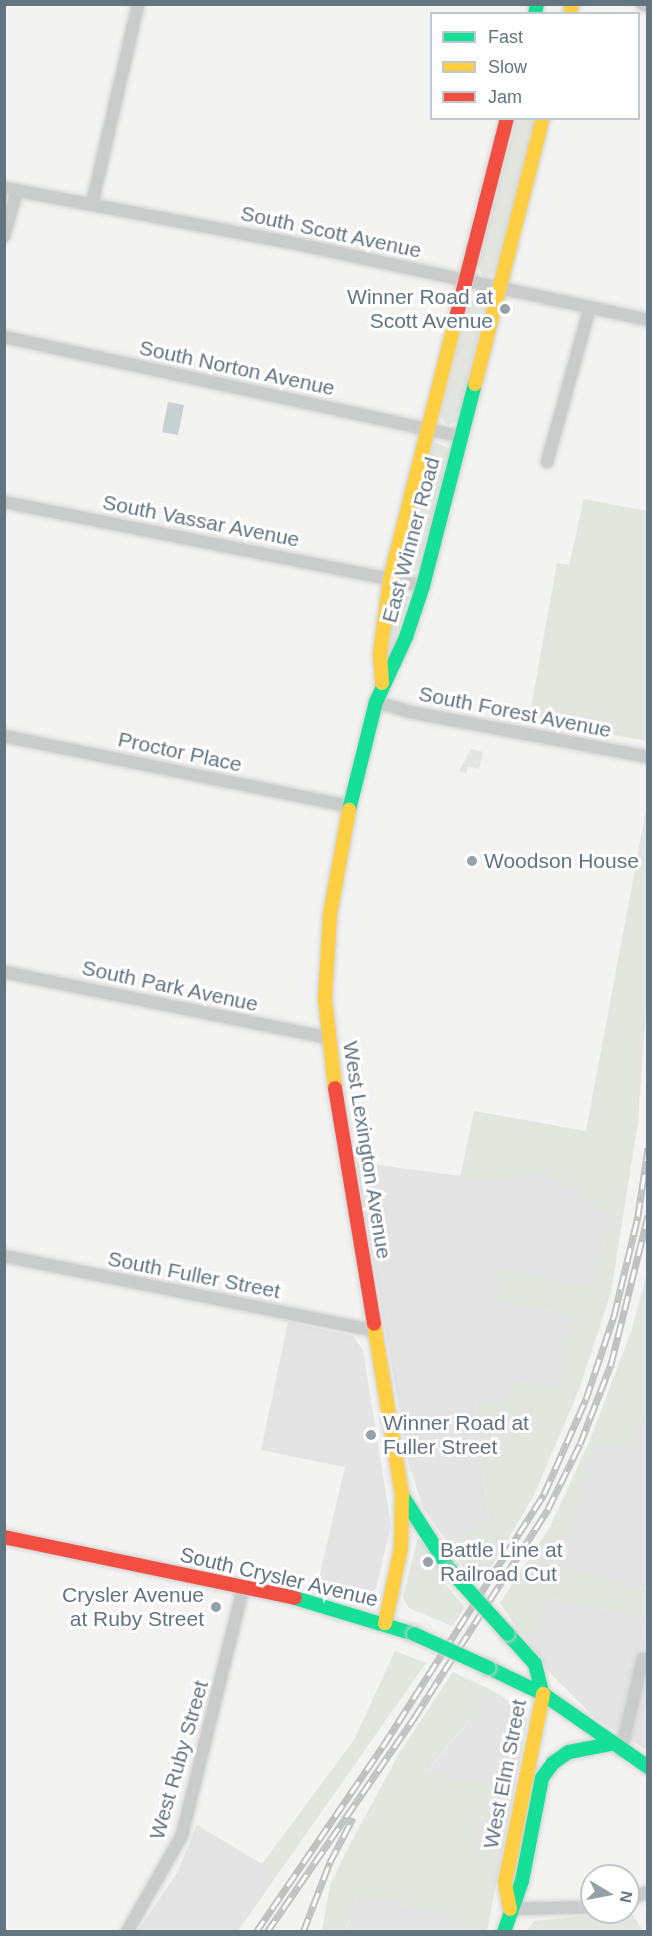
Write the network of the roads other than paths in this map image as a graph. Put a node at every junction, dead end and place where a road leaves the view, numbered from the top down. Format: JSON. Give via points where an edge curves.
{"nodes":[{"id":1,"x":138,"y":4,"type":"edge"},
{"id":2,"x":642,"y":4,"type":"edge"},
{"id":3,"x":648,"y":6,"type":"edge"},
{"id":4,"x":506,"y":120,"type":"edge"},
{"id":5,"x":542,"y":120,"type":"edge"},
{"id":6,"x":11,"y":189,"type":"edge"},
{"id":7,"x":92,"y":204,"type":"junction"},
{"id":8,"x":4,"y":236,"type":"edge"},
{"id":9,"x":466,"y":280,"type":"junction"},
{"id":10,"x":499,"y":287,"type":"junction"},
{"id":11,"x":590,"y":307,"type":"junction"},
{"id":12,"x":648,"y":320,"type":"edge"},
{"id":13,"x":4,"y":337,"type":"edge"},
{"id":14,"x":427,"y":430,"type":"junction"},
{"id":15,"x":461,"y":437,"type":"junction"},
{"id":16,"x":547,"y":462,"type":"dead end"},
{"id":17,"x":4,"y":502,"type":"edge"},
{"id":18,"x":390,"y":579,"type":"junction"},
{"id":19,"x":423,"y":586,"type":"junction"},
{"id":20,"x":382,"y":684,"type":"junction"},
{"id":21,"x":376,"y":702,"type":"junction"},
{"id":22,"x":4,"y":736,"type":"edge"},
{"id":23,"x":648,"y":757,"type":"edge"},
{"id":24,"x":349,"y":806,"type":"junction"},
{"id":25,"x":4,"y":972,"type":"edge"},
{"id":26,"x":327,"y":1038,"type":"junction"},
{"id":27,"x":4,"y":1256,"type":"edge"},
{"id":28,"x":375,"y":1331,"type":"junction"},
{"id":29,"x":402,"y":1495,"type":"junction"},
{"id":30,"x":4,"y":1537,"type":"edge"},
{"id":31,"x":243,"y":1589,"type":"junction"},
{"id":32,"x":385,"y":1623,"type":"junction"},
{"id":33,"x":643,"y":1659,"type":"dead end"},
{"id":34,"x":543,"y":1694,"type":"junction"},
{"id":35,"x":616,"y":1747,"type":"junction"},
{"id":36,"x":648,"y":1767,"type":"edge"},
{"id":37,"x":542,"y":1778,"type":"junction"},
{"id":38,"x":510,"y":1909,"type":"junction"},
{"id":39,"x":580,"y":1909,"type":"edge"},
{"id":40,"x":127,"y":1931,"type":"edge"},
{"id":41,"x":504,"y":1932,"type":"edge"}],
"edges":[{"from":1,"to":7,"type":"street"},
{"from":2,"to":3,"type":"street"},
{"from":4,"to":9,"type":"street","name":"East Winner Road"},
{"from":5,"to":10,"type":"street","name":"East Winner Road"},
{"from":6,"to":7,"type":"street","name":"South Scott Avenue"},
{"from":6,"to":8,"type":"street"},
{"from":7,"to":9,"type":"street","name":"South Scott Avenue"},
{"from":9,"to":10,"type":"street","name":"South Scott Avenue"},
{"from":9,"to":14,"type":"street","name":"East Winner Road"},
{"from":10,"to":11,"type":"street","name":"South Scott Avenue"},
{"from":10,"to":15,"type":"street","name":"East Winner Road"},
{"from":11,"to":12,"type":"street","name":"South Scott Avenue"},
{"from":11,"to":16,"type":"street"},
{"from":13,"to":14,"type":"street","name":"South Norton Avenue"},
{"from":14,"to":15,"type":"street","name":"South Norton Avenue"},
{"from":14,"to":18,"type":"street","name":"East Winner Road"},
{"from":15,"to":19,"type":"street","name":"East Winner Road"},
{"from":17,"to":18,"type":"street","name":"South Vassar Avenue"},
{"from":18,"to":19,"type":"street","name":"South Vassar Avenue"},
{"from":18,"to":20,"type":"street","name":"East Winner Road","via":[[380,653]]},
{"from":19,"to":20,"type":"street","name":"East Winner Road","via":[[406,637]]},
{"from":20,"to":21,"type":"street","name":"West Lexington Avenue"},
{"from":21,"to":23,"type":"street","name":"South Forest Avenue","via":[[410,712]]},
{"from":21,"to":24,"type":"street","name":"West Lexington Avenue"},
{"from":22,"to":24,"type":"street","name":"Proctor Place"},
{"from":24,"to":26,"type":"street","name":"West Lexington Avenue","via":[[330,914]]},
{"from":25,"to":26,"type":"street","name":"South Park Avenue"},
{"from":26,"to":28,"type":"street","name":"West Lexington Avenue"},
{"from":27,"to":28,"type":"street","name":"South Fuller Street"},
{"from":28,"to":29,"type":"street","name":"West Lexington Avenue"},
{"from":29,"to":32,"type":"street","name":"West Lexington Avenue","via":[[401,1548]]},
{"from":29,"to":34,"type":"street","bridge":true,"via":[[450,1570],[535,1664]]},
{"from":30,"to":31,"type":"street","name":"South Crysler Avenue"},
{"from":31,"to":32,"type":"street","name":"South Crysler Avenue","via":[[312,1602]]},
{"from":31,"to":40,"type":"street","name":"West Ruby Street","via":[[182,1835]]},
{"from":32,"to":34,"type":"street","name":"South Crysler Avenue","bridge":true},
{"from":33,"to":35,"type":"street"},
{"from":34,"to":35,"type":"street","name":"South Crysler Avenue"},
{"from":34,"to":37,"type":"street","name":"West Elm Street","via":[[548,1725],[539,1766]]},
{"from":34,"to":38,"type":"street","name":"West Elm Street","via":[[505,1883]]},
{"from":35,"to":36,"type":"street"},
{"from":35,"to":37,"type":"street","name":"West Elm Street","via":[[585,1746],[569,1752],[553,1763]]},
{"from":37,"to":38,"type":"street","name":"West Elm Street","via":[[522,1881]]},
{"from":38,"to":39,"type":"street"},
{"from":38,"to":41,"type":"street","name":"West Elm Street"}]}
